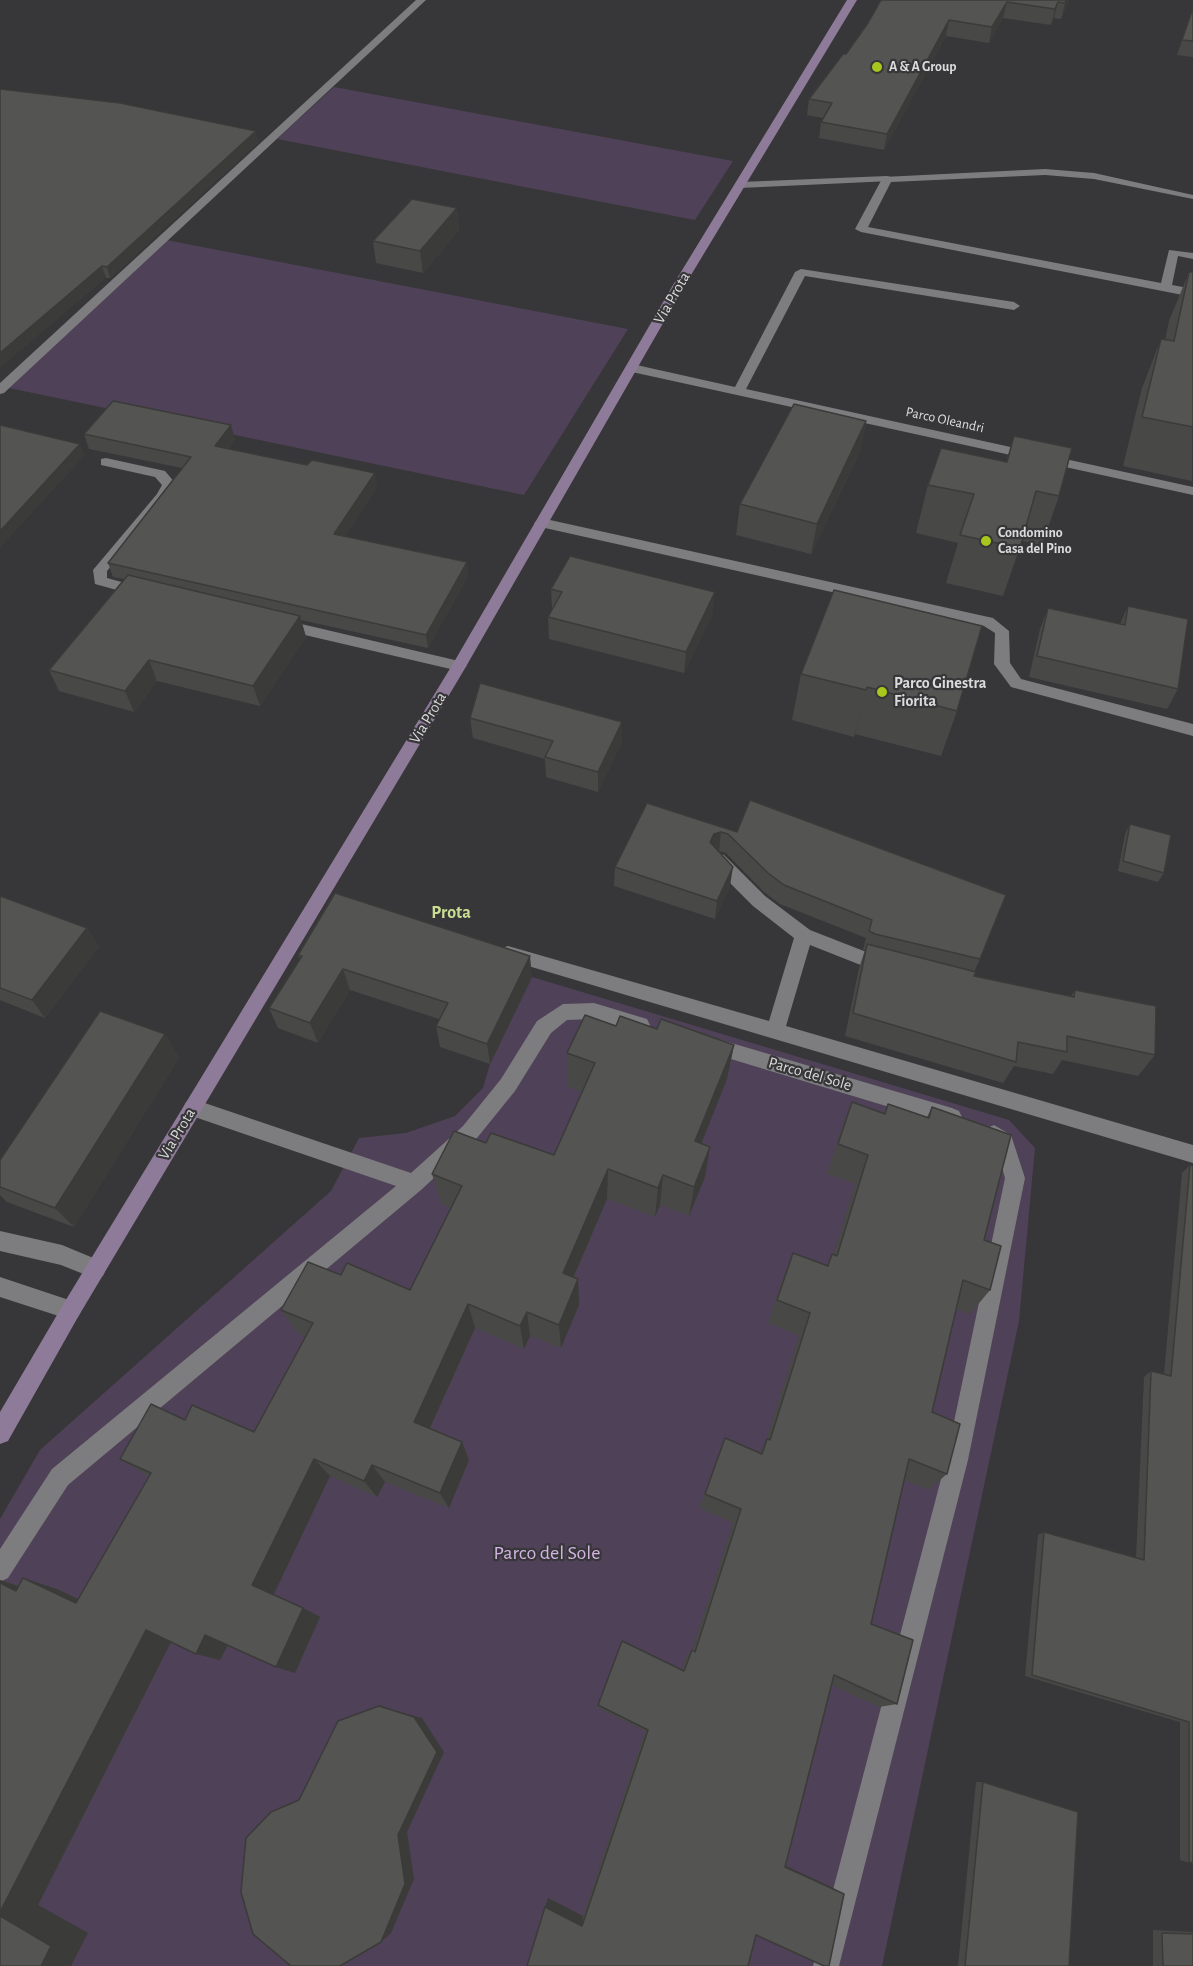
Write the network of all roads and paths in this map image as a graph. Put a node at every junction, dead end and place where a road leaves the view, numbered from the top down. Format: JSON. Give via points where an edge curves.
{"nodes":[{"id":1,"x":421,"y":0,"type":"edge"},
{"id":2,"x":852,"y":0,"type":"edge"},
{"id":3,"x":887,"y":179,"type":"junction"},
{"id":4,"x":740,"y":185,"type":"junction"},
{"id":5,"x":1190,"y":197,"type":"dead end"},
{"id":6,"x":1193,"y":256,"type":"edge"},
{"id":7,"x":1167,"y":288,"type":"junction"},
{"id":8,"x":1193,"y":293,"type":"edge"},
{"id":9,"x":1014,"y":306,"type":"dead end"},
{"id":10,"x":632,"y":368,"type":"junction"},
{"id":11,"x":0,"y":390,"type":"edge"},
{"id":12,"x":739,"y":391,"type":"junction"},
{"id":13,"x":106,"y":462,"type":"dead end"},
{"id":14,"x":1193,"y":491,"type":"edge"},
{"id":15,"x":541,"y":523,"type":"junction"},
{"id":16,"x":156,"y":596,"type":"edge"},
{"id":17,"x":261,"y":620,"type":"edge"},
{"id":18,"x":459,"y":666,"type":"junction"},
{"id":19,"x":1193,"y":730,"type":"edge"},
{"id":20,"x":718,"y":860,"type":"edge"},
{"id":21,"x":804,"y":935,"type":"junction"},
{"id":22,"x":494,"y":949,"type":"edge"},
{"id":23,"x":899,"y":970,"type":"edge"},
{"id":24,"x":662,"y":1031,"type":"edge"},
{"id":25,"x":775,"y":1031,"type":"junction"},
{"id":26,"x":696,"y":1041,"type":"edge"},
{"id":27,"x":193,"y":1108,"type":"junction"},
{"id":28,"x":1193,"y":1154,"type":"edge"},
{"id":29,"x":414,"y":1183,"type":"junction"},
{"id":30,"x":0,"y":1241,"type":"edge"},
{"id":31,"x":96,"y":1269,"type":"junction"},
{"id":32,"x":0,"y":1287,"type":"edge"},
{"id":33,"x":71,"y":1310,"type":"junction"},
{"id":34,"x":0,"y":1433,"type":"edge"},
{"id":35,"x":0,"y":1570,"type":"edge"},
{"id":36,"x":826,"y":1966,"type":"edge"}],
"edges":[{"from":1,"to":11,"type":"street"},
{"from":2,"to":4,"type":"street","name":"Via Prota"},
{"from":3,"to":4,"type":"street"},
{"from":3,"to":5,"type":"street","via":[[1045,172],[1094,176]]},
{"from":3,"to":7,"type":"street","via":[[861,229]]},
{"from":4,"to":10,"type":"street","name":"Via Prota"},
{"from":6,"to":7,"type":"street","via":[[1173,252]]},
{"from":7,"to":8,"type":"street"},
{"from":9,"to":12,"type":"street","via":[[801,272]]},
{"from":10,"to":12,"type":"street","name":"Parco Oleandri"},
{"from":10,"to":15,"type":"street","name":"Via Prota"},
{"from":12,"to":14,"type":"street","name":"Parco Oleandri"},
{"from":13,"to":16,"type":"street","via":[[160,474],[169,484],[100,570],[100,581]]},
{"from":15,"to":18,"type":"street","name":"Via Prota"},
{"from":15,"to":19,"type":"street","via":[[988,622],[1002,631],[1002,664],[1016,683]]},
{"from":17,"to":18,"type":"street"},
{"from":18,"to":27,"type":"street","name":"Via Prota","via":[[328,900]]},
{"from":20,"to":21,"type":"street","via":[[759,901]]},
{"from":21,"to":23,"type":"street","via":[[865,961]]},
{"from":21,"to":25,"type":"street"},
{"from":22,"to":25,"type":"street"},
{"from":24,"to":29,"type":"street","via":[[594,1011],[563,1012],[544,1027],[508,1085],[470,1132]]},
{"from":25,"to":28,"type":"street"},
{"from":26,"to":36,"type":"street","name":"Parco del Sole","via":[[975,1124],[1004,1141],[1015,1178],[957,1460]]},
{"from":27,"to":29,"type":"street"},
{"from":27,"to":31,"type":"street","name":"Via Prota"},
{"from":29,"to":35,"type":"street","via":[[60,1477]]},
{"from":30,"to":31,"type":"street","via":[[18,1243]]},
{"from":31,"to":33,"type":"street","name":"Via Prota"},
{"from":32,"to":33,"type":"street"},
{"from":33,"to":34,"type":"street","name":"Via Prota"}]}
